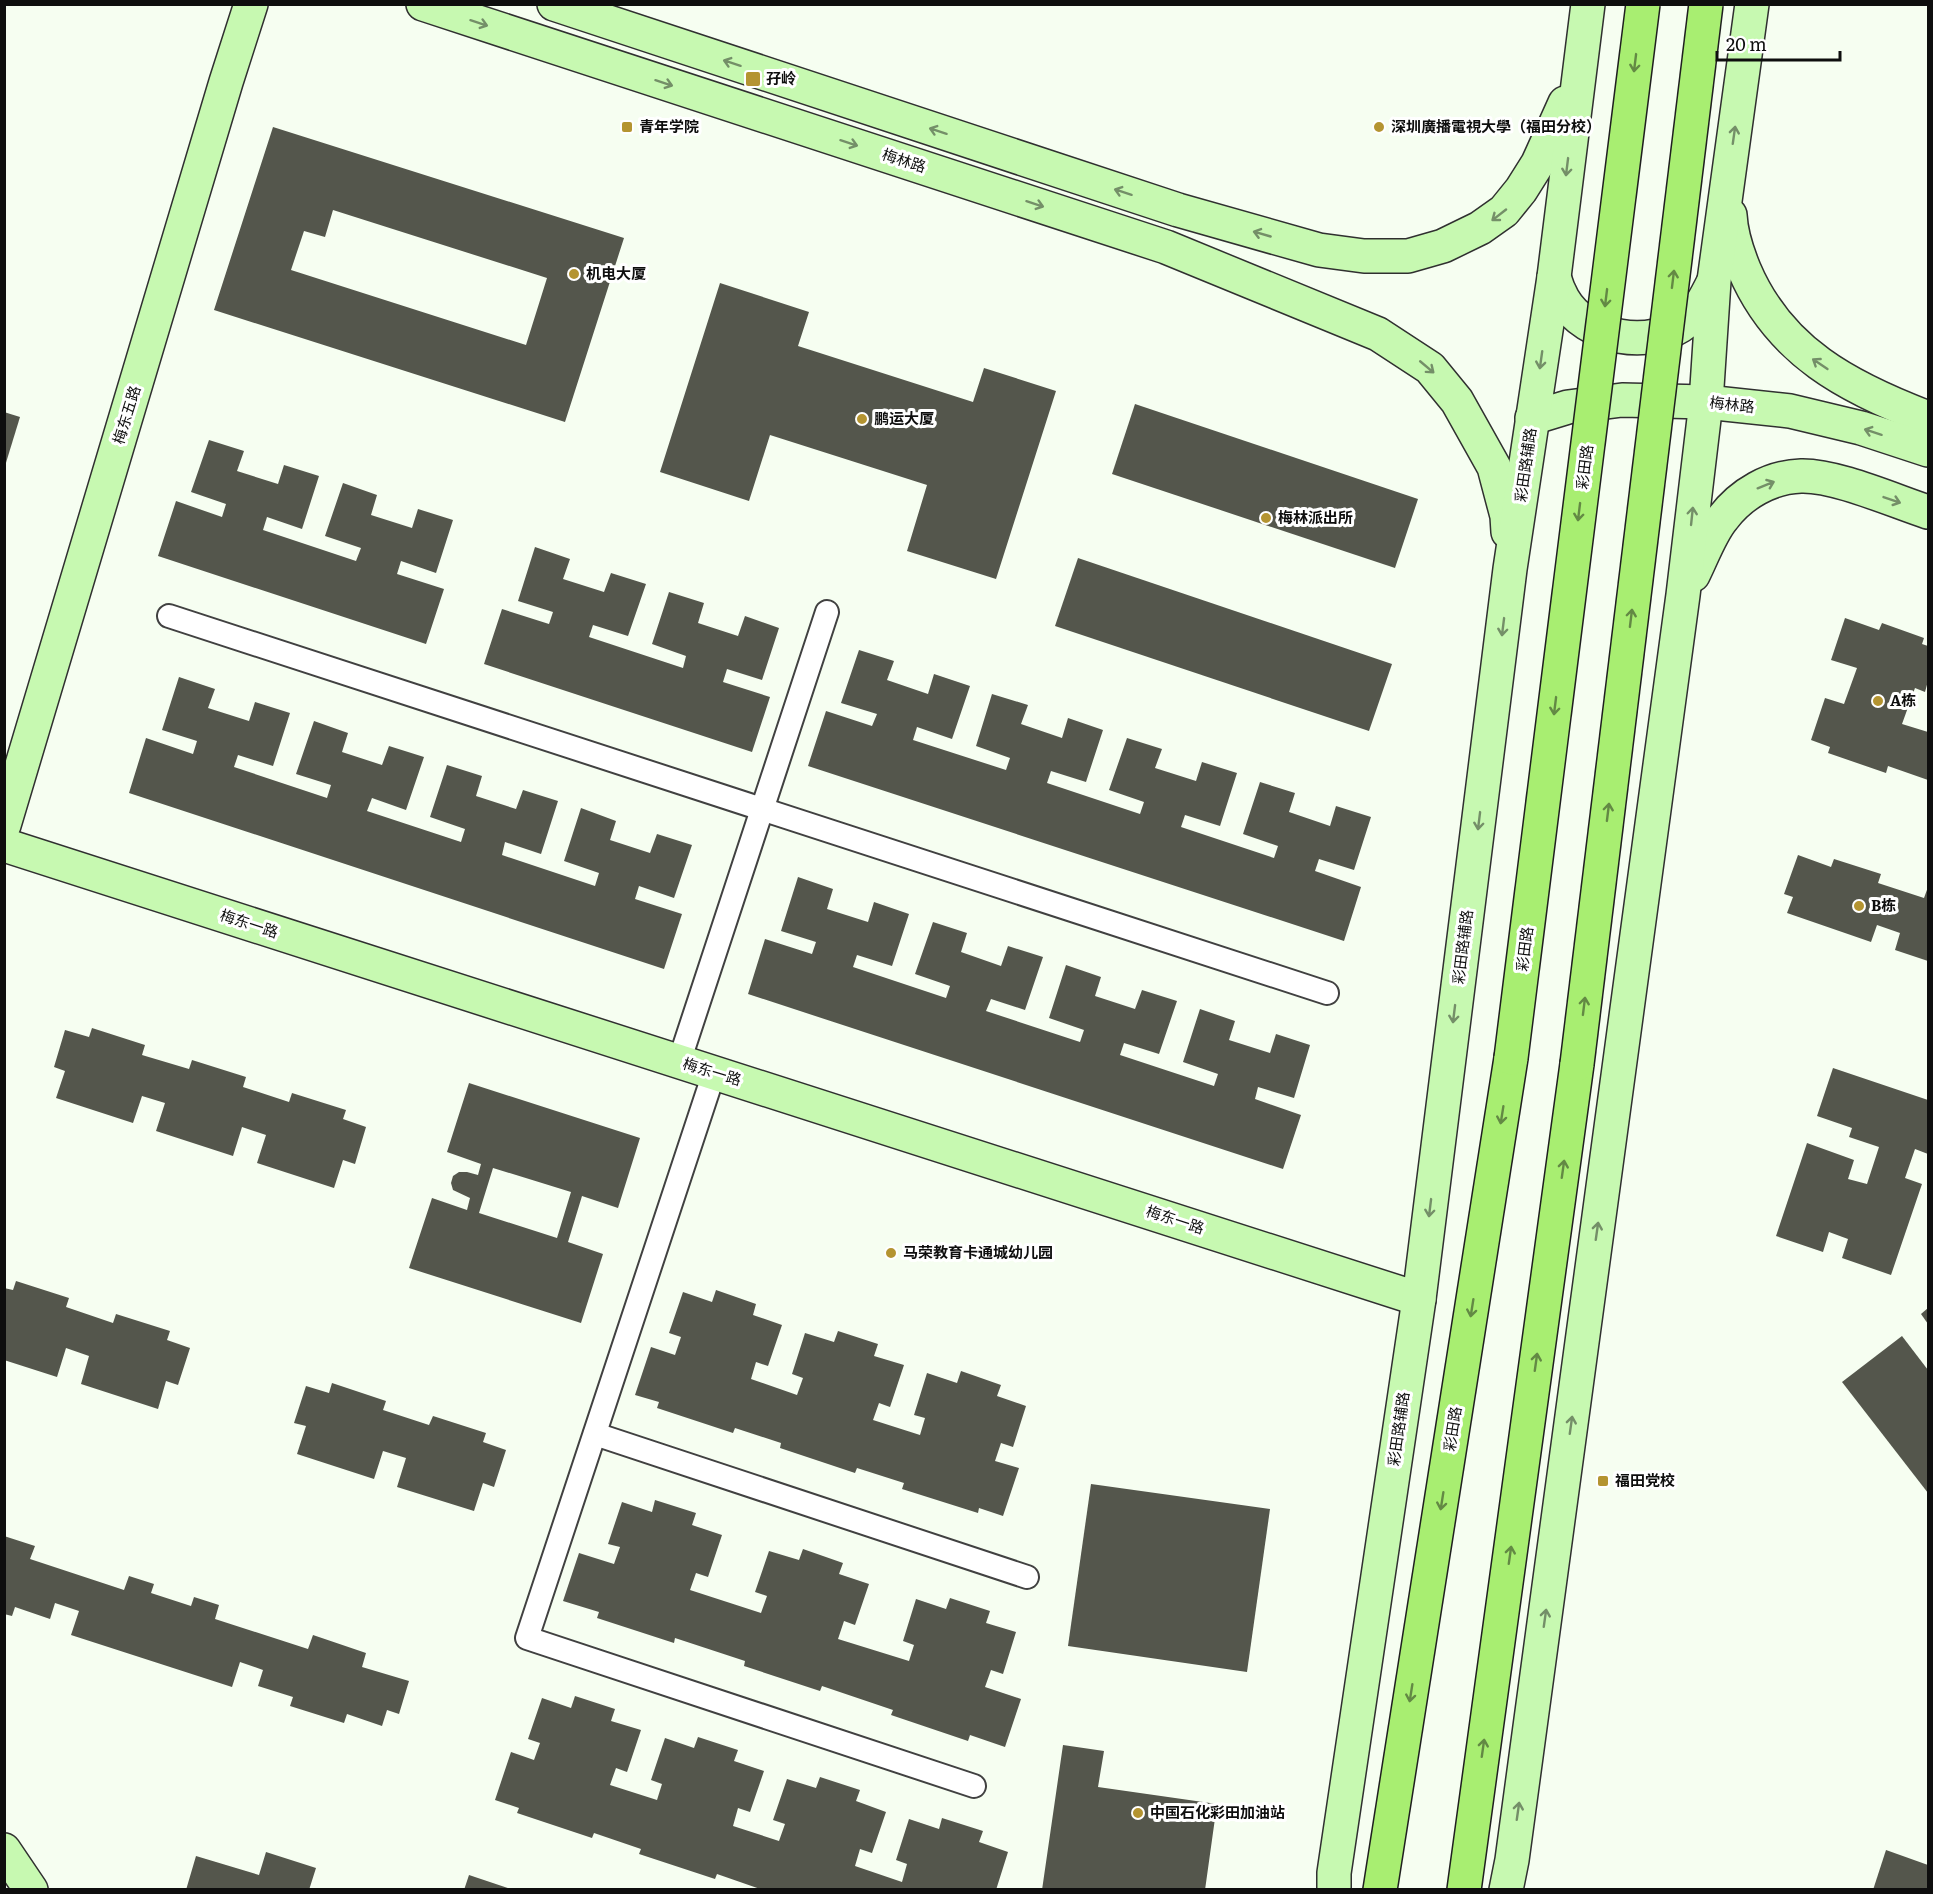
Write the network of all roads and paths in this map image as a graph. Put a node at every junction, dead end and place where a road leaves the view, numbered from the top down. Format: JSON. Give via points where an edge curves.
{"nodes":[{"id":1,"x":251,"y":4,"type":"edge"},
{"id":2,"x":423,"y":4,"type":"edge"},
{"id":3,"x":554,"y":4,"type":"edge"},
{"id":4,"x":1588,"y":4,"type":"edge"},
{"id":5,"x":1642,"y":4,"type":"edge"},
{"id":6,"x":1706,"y":4,"type":"edge"},
{"id":7,"x":1752,"y":4,"type":"edge"},
{"id":8,"x":1579,"y":74,"type":"junction"},
{"id":9,"x":1728,"y":182,"type":"junction"},
{"id":10,"x":1178,"y":210,"type":"junction"},
{"id":11,"x":1166,"y":247,"type":"junction"},
{"id":12,"x":1554,"y":277,"type":"junction"},
{"id":13,"x":1714,"y":281,"type":"junction"},
{"id":14,"x":1706,"y":402,"type":"junction"},
{"id":15,"x":1532,"y":418,"type":"junction"},
{"id":16,"x":1929,"y":418,"type":"edge"},
{"id":17,"x":1929,"y":450,"type":"edge"},
{"id":18,"x":1929,"y":512,"type":"edge"},
{"id":19,"x":1510,"y":569,"type":"junction"},
{"id":20,"x":1683,"y":595,"type":"junction"},
{"id":21,"x":827,"y":612,"type":"dead end"},
{"id":22,"x":169,"y":616,"type":"dead end"},
{"id":23,"x":762,"y":810,"type":"junction"},
{"id":24,"x":4,"y":825,"type":"edge"},
{"id":25,"x":4,"y":846,"type":"edge"},
{"id":26,"x":1327,"y":993,"type":"dead end"},
{"id":27,"x":679,"y":1062,"type":"junction"},
{"id":28,"x":714,"y":1073,"type":"junction"},
{"id":29,"x":1419,"y":1299,"type":"junction"},
{"id":30,"x":595,"y":1434,"type":"junction"},
{"id":31,"x":1027,"y":1576,"type":"dead end"},
{"id":32,"x":974,"y":1786,"type":"dead end"},
{"id":33,"x":4,"y":1850,"type":"edge"},
{"id":34,"x":1511,"y":1880,"type":"edge"},
{"id":35,"x":1331,"y":1884,"type":"edge"},
{"id":36,"x":31,"y":1890,"type":"edge"},
{"id":37,"x":1380,"y":1890,"type":"edge"},
{"id":38,"x":1464,"y":1890,"type":"edge"}],
"edges":[{"from":1,"to":24,"type":"main road","name":"梅东五路"},
{"from":2,"to":11,"type":"main road","name":"梅林路","one_way":true},
{"from":10,"to":3,"type":"main road","one_way":true},
{"from":4,"to":8,"type":"main road","name":"彩田路辅路"},
{"from":5,"to":37,"type":"main road","name":"彩田路","one_way":true,"bridge":true,"via":[[1511,1058]]},
{"from":38,"to":6,"type":"main road","one_way":true,"bridge":true,"via":[[1577,1064]]},
{"from":9,"to":7,"type":"main road","one_way":true},
{"from":8,"to":10,"type":"main road","one_way":true,"via":[[1538,164],[1504,212],[1443,246],[1408,256],[1319,250]]},
{"from":8,"to":12,"type":"main road","name":"彩田路辅路","one_way":true},
{"from":9,"to":13,"type":"main road"},
{"from":16,"to":9,"type":"main road","one_way":true,"via":[[1858,388],[1813,359],[1784,332],[1762,306],[1740,258],[1731,227]]},
{"from":10,"to":11,"type":"main road"},
{"from":11,"to":19,"type":"main road","name":"梅林路","one_way":true,"via":[[1378,334],[1430,368],[1457,401],[1494,466],[1507,516]]},
{"from":12,"to":13,"type":"main road","via":[[1563,300],[1590,325],[1615,336],[1636,339],[1658,336],[1686,322]]},
{"from":12,"to":15,"type":"main road","name":"彩田路辅路","one_way":true},
{"from":13,"to":14,"type":"main road"},
{"from":14,"to":15,"type":"main road","name":"梅林路","via":[[1622,400],[1568,407]]},
{"from":17,"to":14,"type":"main road","name":"梅林路","one_way":true,"via":[[1790,411]]},
{"from":20,"to":14,"type":"main road","one_way":true},
{"from":15,"to":19,"type":"main road","name":"彩田路辅路"},
{"from":20,"to":18,"type":"main road","one_way":true,"via":[[1721,519],[1740,499],[1766,483],[1801,476],[1836,481]]},
{"from":19,"to":29,"type":"main road","name":"彩田路辅路","one_way":true},
{"from":34,"to":20,"type":"main road","one_way":true},
{"from":21,"to":23,"type":"lane"},
{"from":22,"to":23,"type":"lane"},
{"from":23,"to":26,"type":"lane"},
{"from":23,"to":27,"type":"lane"},
{"from":25,"to":27,"type":"main road","name":"梅东一路"},
{"from":27,"to":28,"type":"main road","name":"梅东一路"},
{"from":28,"to":29,"type":"main road","name":"梅东一路"},
{"from":28,"to":30,"type":"lane"},
{"from":29,"to":35,"type":"main road","name":"彩田路辅路"},
{"from":30,"to":31,"type":"lane"},
{"from":30,"to":32,"type":"lane","via":[[527,1638]]},
{"from":33,"to":36,"type":"main road"}]}
